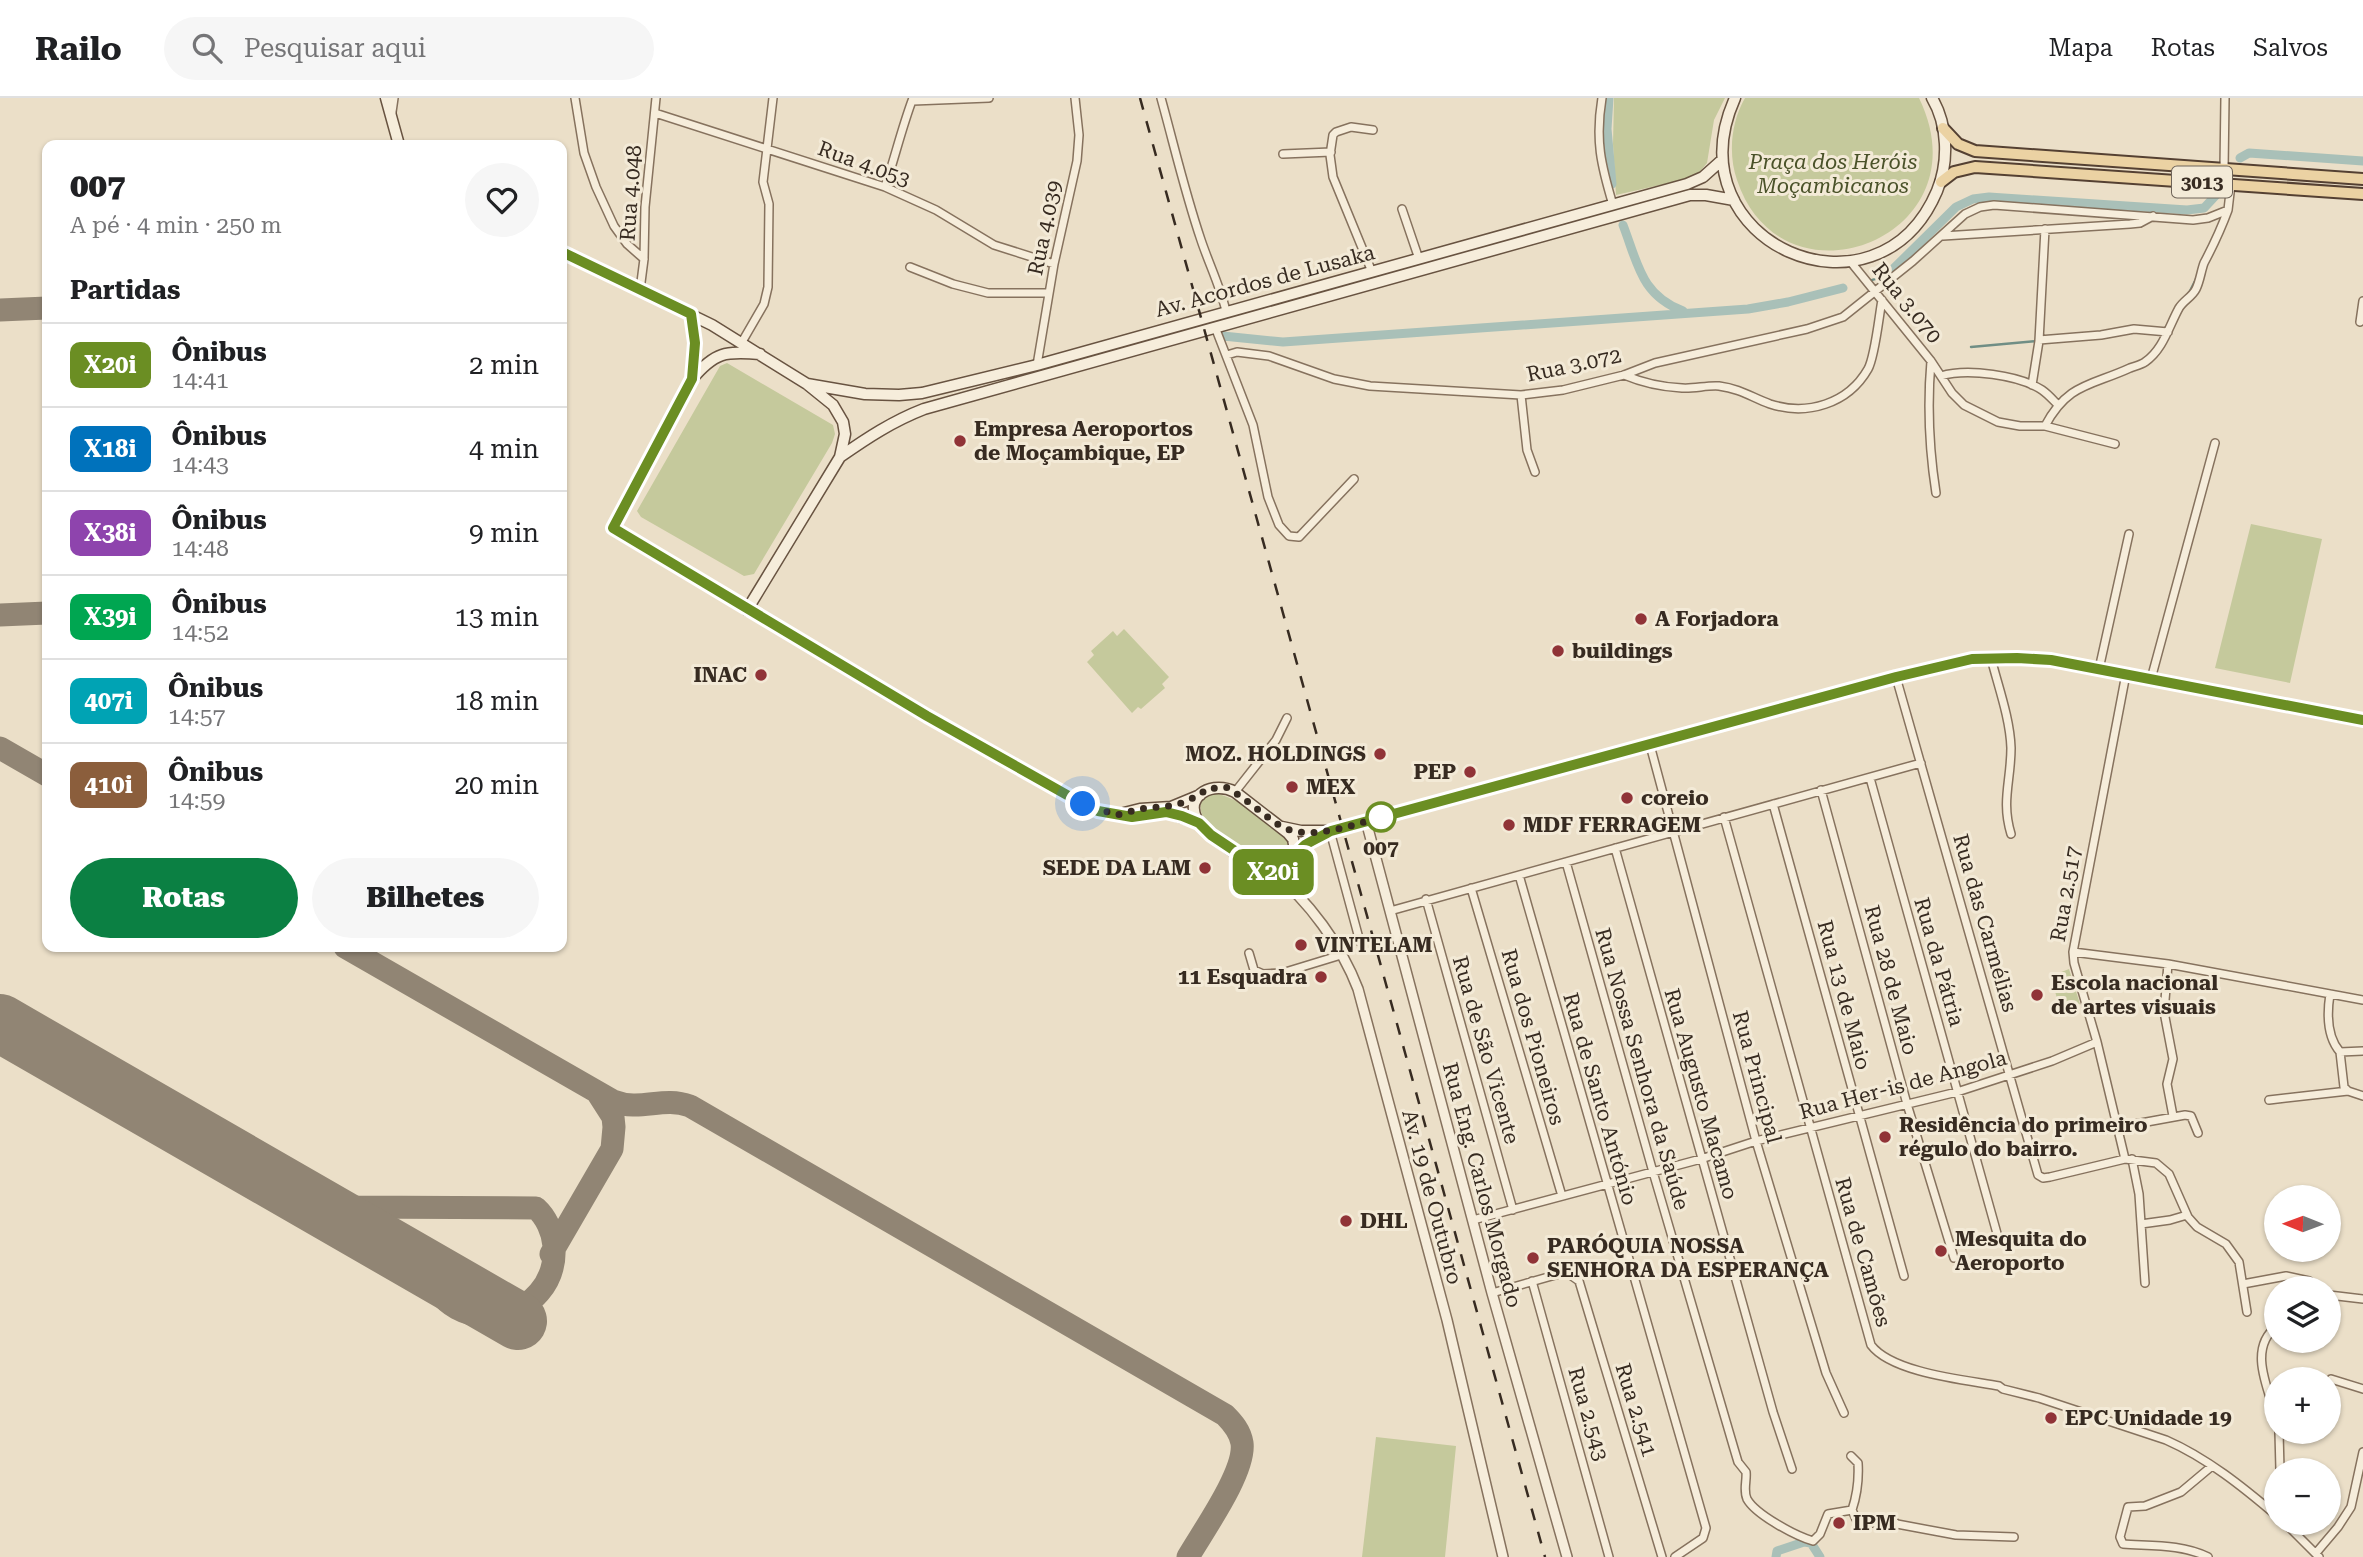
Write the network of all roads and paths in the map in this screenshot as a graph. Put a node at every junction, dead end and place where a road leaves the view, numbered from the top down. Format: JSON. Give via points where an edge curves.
{"nodes":[{"id":1,"x":386,"y":98,"type":"edge"},
{"id":2,"x":394,"y":98,"type":"edge"},
{"id":3,"x":575,"y":98,"type":"edge"},
{"id":4,"x":656,"y":98,"type":"edge"},
{"id":5,"x":773,"y":98,"type":"edge"},
{"id":6,"x":989,"y":98,"type":"edge"},
{"id":7,"x":1075,"y":98,"type":"edge"},
{"id":8,"x":1161,"y":98,"type":"edge"},
{"id":9,"x":1602,"y":98,"type":"edge"},
{"id":10,"x":1735,"y":98,"type":"edge"},
{"id":11,"x":1932,"y":98,"type":"edge"},
{"id":12,"x":2225,"y":98,"type":"edge"},
{"id":13,"x":913,"y":99,"type":"edge"},
{"id":14,"x":391,"y":113,"type":"junction"},
{"id":15,"x":655,"y":113,"type":"junction"},
{"id":16,"x":1943,"y":128,"type":"junction"},
{"id":17,"x":1373,"y":130,"type":"dead end"},
{"id":18,"x":398,"y":140,"type":"edge"},
{"id":19,"x":767,"y":149,"type":"junction"},
{"id":20,"x":1331,"y":152,"type":"junction"},
{"id":21,"x":1283,"y":154,"type":"dead end"},
{"id":22,"x":1722,"y":160,"type":"junction"},
{"id":23,"x":2224,"y":169,"type":"junction"},
{"id":24,"x":2363,"y":178,"type":"edge"},
{"id":25,"x":1941,"y":182,"type":"junction"},
{"id":26,"x":2231,"y":184,"type":"junction"},
{"id":27,"x":885,"y":187,"type":"junction"},
{"id":28,"x":2363,"y":194,"type":"edge"},
{"id":29,"x":1734,"y":200,"type":"junction"},
{"id":30,"x":1613,"y":205,"type":"junction"},
{"id":31,"x":1402,"y":209,"type":"dead end"},
{"id":32,"x":2228,"y":210,"type":"junction"},
{"id":33,"x":2077,"y":211,"type":"junction"},
{"id":34,"x":2154,"y":216,"type":"junction"},
{"id":35,"x":2078,"y":227,"type":"junction"},
{"id":36,"x":2045,"y":229,"type":"junction"},
{"id":37,"x":1942,"y":236,"type":"junction"},
{"id":38,"x":567,"y":254,"type":"edge"},
{"id":39,"x":644,"y":259,"type":"junction"},
{"id":40,"x":1419,"y":259,"type":"junction"},
{"id":41,"x":1850,"y":261,"type":"junction"},
{"id":42,"x":1054,"y":264,"type":"junction"},
{"id":43,"x":910,"y":267,"type":"dead end"},
{"id":44,"x":1372,"y":272,"type":"junction"},
{"id":45,"x":640,"y":290,"type":"junction"},
{"id":46,"x":1877,"y":291,"type":"junction"},
{"id":47,"x":1049,"y":293,"type":"junction"},
{"id":48,"x":1882,"y":300,"type":"junction"},
{"id":49,"x":2363,"y":301,"type":"edge"},
{"id":50,"x":1226,"y":312,"type":"junction"},
{"id":51,"x":691,"y":314,"type":"junction"},
{"id":52,"x":2360,"y":322,"type":"dead end"},
{"id":53,"x":1215,"y":327,"type":"junction"},
{"id":54,"x":2168,"y":332,"type":"junction"},
{"id":55,"x":2039,"y":340,"type":"junction"},
{"id":56,"x":741,"y":342,"type":"junction"},
{"id":57,"x":760,"y":354,"type":"junction"},
{"id":58,"x":1227,"y":355,"type":"junction"},
{"id":59,"x":1931,"y":361,"type":"junction"},
{"id":60,"x":1037,"y":365,"type":"junction"},
{"id":61,"x":1624,"y":374,"type":"junction"},
{"id":62,"x":1941,"y":376,"type":"junction"},
{"id":63,"x":692,"y":379,"type":"junction"},
{"id":64,"x":807,"y":384,"type":"junction"},
{"id":65,"x":2032,"y":385,"type":"junction"},
{"id":66,"x":1521,"y":394,"type":"junction"},
{"id":67,"x":2058,"y":405,"type":"junction"},
{"id":68,"x":2045,"y":426,"type":"junction"},
{"id":69,"x":2215,"y":443,"type":"dead end"},
{"id":70,"x":2115,"y":444,"type":"dead end"},
{"id":71,"x":840,"y":457,"type":"junction"},
{"id":72,"x":1535,"y":472,"type":"dead end"},
{"id":73,"x":1354,"y":480,"type":"dead end"},
{"id":74,"x":1936,"y":493,"type":"dead end"},
{"id":75,"x":2129,"y":534,"type":"dead end"},
{"id":76,"x":747,"y":610,"type":"junction"},
{"id":77,"x":1991,"y":658,"type":"junction"},
{"id":78,"x":2099,"y":669,"type":"junction"},
{"id":79,"x":2126,"y":674,"type":"junction"},
{"id":80,"x":1896,"y":677,"type":"junction"},
{"id":81,"x":2151,"y":679,"type":"junction"},
{"id":82,"x":1287,"y":718,"type":"dead end"},
{"id":83,"x":2363,"y":720,"type":"edge"},
{"id":84,"x":1650,"y":746,"type":"junction"},
{"id":85,"x":1921,"y":763,"type":"junction"},
{"id":86,"x":1870,"y":778,"type":"junction"},
{"id":87,"x":1821,"y":790,"type":"junction"},
{"id":88,"x":1235,"y":792,"type":"junction"},
{"id":89,"x":1200,"y":795,"type":"junction"},
{"id":90,"x":1773,"y":804,"type":"junction"},
{"id":91,"x":1117,"y":815,"type":"junction"},
{"id":92,"x":1724,"y":817,"type":"junction"},
{"id":93,"x":1366,"y":821,"type":"junction"},
{"id":94,"x":1199,"y":823,"type":"junction"},
{"id":95,"x":1282,"y":827,"type":"junction"},
{"id":96,"x":1331,"y":831,"type":"junction"},
{"id":97,"x":1672,"y":832,"type":"junction"},
{"id":98,"x":2011,"y":834,"type":"dead end"},
{"id":99,"x":1615,"y":848,"type":"junction"},
{"id":100,"x":1295,"y":858,"type":"junction"},
{"id":101,"x":1566,"y":862,"type":"junction"},
{"id":102,"x":1272,"y":872,"type":"junction"},
{"id":103,"x":1519,"y":875,"type":"junction"},
{"id":104,"x":1471,"y":888,"type":"junction"},
{"id":105,"x":1426,"y":899,"type":"junction"},
{"id":106,"x":1304,"y":901,"type":"junction"},
{"id":107,"x":1390,"y":911,"type":"junction"},
{"id":108,"x":1360,"y":942,"type":"dead end"},
{"id":109,"x":2073,"y":952,"type":"junction"},
{"id":110,"x":1249,"y":953,"type":"dead end"},
{"id":111,"x":1341,"y":955,"type":"junction"},
{"id":112,"x":2168,"y":964,"type":"junction"},
{"id":113,"x":2330,"y":993,"type":"junction"},
{"id":114,"x":2363,"y":1000,"type":"edge"},
{"id":115,"x":2097,"y":1042,"type":"junction"},
{"id":116,"x":2363,"y":1051,"type":"edge"},
{"id":117,"x":2340,"y":1052,"type":"junction"},
{"id":118,"x":2011,"y":1075,"type":"junction"},
{"id":119,"x":2348,"y":1091,"type":"junction"},
{"id":120,"x":1957,"y":1092,"type":"junction"},
{"id":121,"x":2363,"y":1096,"type":"edge"},
{"id":122,"x":2269,"y":1100,"type":"dead end"},
{"id":123,"x":1908,"y":1104,"type":"junction"},
{"id":124,"x":1859,"y":1116,"type":"junction"},
{"id":125,"x":2173,"y":1116,"type":"junction"},
{"id":126,"x":2119,"y":1126,"type":"junction"},
{"id":127,"x":1810,"y":1129,"type":"junction"},
{"id":128,"x":2198,"y":1133,"type":"dead end"},
{"id":129,"x":1756,"y":1141,"type":"junction"},
{"id":130,"x":1701,"y":1158,"type":"junction"},
{"id":131,"x":2129,"y":1159,"type":"junction"},
{"id":132,"x":1653,"y":1172,"type":"junction"},
{"id":133,"x":1606,"y":1184,"type":"junction"},
{"id":134,"x":1562,"y":1196,"type":"junction"},
{"id":135,"x":1513,"y":1210,"type":"junction"},
{"id":136,"x":2187,"y":1215,"type":"junction"},
{"id":137,"x":1473,"y":1220,"type":"junction"},
{"id":138,"x":2141,"y":1224,"type":"junction"},
{"id":139,"x":1998,"y":1237,"type":"dead end"},
{"id":140,"x":1954,"y":1258,"type":"dead end"},
{"id":141,"x":1904,"y":1276,"type":"dead end"},
{"id":142,"x":2264,"y":1280,"type":"edge"},
{"id":143,"x":1532,"y":1281,"type":"junction"},
{"id":144,"x":2145,"y":1283,"type":"dead end"},
{"id":145,"x":2243,"y":1284,"type":"junction"},
{"id":146,"x":1492,"y":1293,"type":"junction"},
{"id":147,"x":2341,"y":1296,"type":"edge"},
{"id":148,"x":2363,"y":1299,"type":"edge"},
{"id":149,"x":2247,"y":1312,"type":"dead end"},
{"id":150,"x":2264,"y":1352,"type":"edge"},
{"id":151,"x":2264,"y":1373,"type":"edge"},
{"id":152,"x":2341,"y":1383,"type":"edge"},
{"id":153,"x":2363,"y":1389,"type":"edge"},
{"id":154,"x":1844,"y":1413,"type":"dead end"},
{"id":155,"x":2363,"y":1452,"type":"edge"},
{"id":156,"x":1850,"y":1456,"type":"dead end"},
{"id":157,"x":2212,"y":1466,"type":"junction"},
{"id":158,"x":1792,"y":1469,"type":"dead end"},
{"id":159,"x":2264,"y":1505,"type":"edge"},
{"id":160,"x":1852,"y":1510,"type":"junction"},
{"id":161,"x":2297,"y":1535,"type":"edge"},
{"id":162,"x":2014,"y":1537,"type":"dead end"},
{"id":163,"x":2318,"y":1555,"type":"edge"},
{"id":164,"x":1503,"y":1557,"type":"edge"},
{"id":165,"x":1567,"y":1557,"type":"edge"},
{"id":166,"x":1609,"y":1557,"type":"edge"},
{"id":167,"x":1662,"y":1557,"type":"edge"},
{"id":168,"x":1675,"y":1557,"type":"edge"},
{"id":169,"x":2208,"y":1557,"type":"edge"}],
"edges":[{"from":1,"to":14,"type":"main road"},
{"from":2,"to":14,"type":"street"},
{"from":3,"to":39,"type":"street","via":[[584,153],[596,187],[614,226]]},
{"from":4,"to":15,"type":"street","name":"Rua 4.048"},
{"from":5,"to":19,"type":"street"},
{"from":6,"to":13,"type":"street"},
{"from":7,"to":42,"type":"street","name":"Rua 4.039","via":[[1077,161]]},
{"from":8,"to":50,"type":"street","via":[[1190,206]]},
{"from":9,"to":30,"type":"street","via":[[1600,164]]},
{"from":10,"to":22,"type":"main road","via":[[1723,137]]},
{"from":11,"to":16,"type":"main road"},
{"from":12,"to":23,"type":"street"},
{"from":13,"to":27,"type":"street"},
{"from":14,"to":18,"type":"main road"},
{"from":15,"to":19,"type":"street","name":"Rua 4.053"},
{"from":15,"to":39,"type":"street","name":"Rua 4.048"},
{"from":16,"to":23,"type":"main road","number":"3013","via":[[1958,144],[1975,151]]},
{"from":16,"to":25,"type":"main road"},
{"from":17,"to":20,"type":"street","via":[[1351,127],[1336,132]]},
{"from":19,"to":27,"type":"street","name":"Rua 4.053"},
{"from":19,"to":56,"type":"street","via":[[762,182],[769,204],[768,287],[764,304]]},
{"from":20,"to":21,"type":"street"},
{"from":20,"to":44,"type":"street","via":[[1333,177]]},
{"from":22,"to":29,"type":"main road"},
{"from":22,"to":30,"type":"main road","name":"Av. Acordos de Lusaka","via":[[1687,184]]},
{"from":23,"to":24,"type":"main road","number":"3013"},
{"from":25,"to":26,"type":"main road","number":"3013","via":[[1963,168]]},
{"from":25,"to":41,"type":"main road","via":[[1916,226],[1897,243]]},
{"from":26,"to":28,"type":"main road","number":"3013"},
{"from":26,"to":32,"type":"street"},
{"from":27,"to":42,"type":"street","name":"Rua 4.053","via":[[936,210],[994,245]]},
{"from":29,"to":41,"type":"main road","via":[[1746,220],[1782,250],[1827,262]]},
{"from":29,"to":53,"type":"main road","name":"Av. Acordos de Lusaka","via":[[1690,195]]},
{"from":30,"to":40,"type":"main road","name":"Av. Acordos de Lusaka"},
{"from":31,"to":40,"type":"street"},
{"from":32,"to":34,"type":"street","name":"Rua 3.072","via":[[2193,220]]},
{"from":32,"to":54,"type":"street","via":[[2197,287],[2180,306]]},
{"from":33,"to":34,"type":"street","name":"Rua 3.072"},
{"from":33,"to":35,"type":"street"},
{"from":33,"to":37,"type":"street","name":"Rua 3.072","via":[[1980,207],[1965,214]]},
{"from":34,"to":35,"type":"street","via":[[2130,225]]},
{"from":35,"to":36,"type":"street"},
{"from":36,"to":37,"type":"street"},
{"from":36,"to":55,"type":"street"},
{"from":37,"to":46,"type":"street","name":"Rua 3.072"},
{"from":38,"to":45,"type":"main road"},
{"from":39,"to":45,"type":"street","name":"Rua 4.048"},
{"from":40,"to":44,"type":"main road","name":"Av. Acordos de Lusaka"},
{"from":41,"to":46,"type":"street","name":"Rua 3.070"},
{"from":42,"to":47,"type":"street","name":"Rua 4.039"},
{"from":43,"to":47,"type":"street","via":[[988,293]]},
{"from":44,"to":50,"type":"main road","name":"Av. Acordos de Lusaka"},
{"from":45,"to":51,"type":"main road"},
{"from":46,"to":48,"type":"street","name":"Rua 3.070"},
{"from":46,"to":61,"type":"street","name":"Rua 3.072","via":[[1827,324]]},
{"from":47,"to":60,"type":"street","name":"Rua 4.039"},
{"from":48,"to":59,"type":"street","name":"Rua 3.070"},
{"from":48,"to":61,"type":"street","via":[[1868,370],[1823,407],[1772,405],[1720,386],[1683,388],[1646,383]]},
{"from":49,"to":52,"type":"street"},
{"from":50,"to":60,"type":"main road","name":"Av. Acordos de Lusaka"},
{"from":51,"to":56,"type":"main road"},
{"from":51,"to":63,"type":"main road","via":[[695,343]]},
{"from":53,"to":58,"type":"street"},
{"from":53,"to":71,"type":"main road","name":"Av. Acordos de Lusaka","via":[[924,409],[900,418]]},
{"from":54,"to":55,"type":"street","via":[[2134,329]]},
{"from":54,"to":67,"type":"street","via":[[2145,362],[2082,386]]},
{"from":55,"to":65,"type":"street"},
{"from":56,"to":57,"type":"main road"},
{"from":57,"to":63,"type":"main road","via":[[732,351],[719,355]]},
{"from":57,"to":64,"type":"main road"},
{"from":58,"to":66,"type":"street","name":"Rua 3.072","via":[[1269,356],[1370,386]]},
{"from":58,"to":73,"type":"street","via":[[1252,425],[1268,497],[1285,533],[1299,537]]},
{"from":59,"to":62,"type":"street"},
{"from":59,"to":74,"type":"street","name":"Rua 3.070","via":[[1927,407]]},
{"from":60,"to":64,"type":"main road","name":"Av. Acordos de Lusaka","via":[[899,395]]},
{"from":61,"to":66,"type":"street","name":"Rua 3.072","via":[[1563,390]]},
{"from":62,"to":65,"type":"street","via":[[1977,372]]},
{"from":62,"to":68,"type":"street","via":[[1952,393],[1979,413],[1998,422]]},
{"from":63,"to":76,"type":"main road","via":[[613,528]]},
{"from":64,"to":71,"type":"main road","via":[[834,405],[843,422]]},
{"from":65,"to":67,"type":"street"},
{"from":66,"to":72,"type":"street","via":[[1527,450]]},
{"from":67,"to":68,"type":"street"},
{"from":68,"to":70,"type":"street"},
{"from":69,"to":81,"type":"street"},
{"from":71,"to":76,"type":"main road"},
{"from":75,"to":78,"type":"street"},
{"from":76,"to":91,"type":"main road","via":[[1083,804]]},
{"from":77,"to":78,"type":"main road","via":[[2051,660]]},
{"from":77,"to":80,"type":"main road"},
{"from":77,"to":98,"type":"street","via":[[2011,747],[2005,806]]},
{"from":78,"to":79,"type":"main road"},
{"from":79,"to":81,"type":"main road"},
{"from":79,"to":109,"type":"street","name":"Rua 2.517"},
{"from":80,"to":84,"type":"main road"},
{"from":80,"to":85,"type":"street","name":"Rua das Carmélias"},
{"from":81,"to":83,"type":"main road"},
{"from":82,"to":88,"type":"street","via":[[1276,740]]},
{"from":84,"to":93,"type":"main road"},
{"from":84,"to":97,"type":"street","name":"Rua Principal"},
{"from":85,"to":86,"type":"street"},
{"from":85,"to":118,"type":"street","name":"Rua das Carmélias"},
{"from":86,"to":87,"type":"street"},
{"from":86,"to":120,"type":"street","name":"Rua da Pátria"},
{"from":87,"to":90,"type":"street"},
{"from":87,"to":123,"type":"street","name":"Rua 28 de Maio"},
{"from":88,"to":89,"type":"main road","via":[[1215,787]]},
{"from":88,"to":95,"type":"main road"},
{"from":89,"to":91,"type":"main road","via":[[1171,807]]},
{"from":89,"to":94,"type":"main road","via":[[1195,809]]},
{"from":90,"to":92,"type":"street"},
{"from":90,"to":124,"type":"street","name":"Rua 13 de Maio"},
{"from":91,"to":94,"type":"main road","via":[[1166,812]]},
{"from":92,"to":97,"type":"street"},
{"from":92,"to":127,"type":"street","name":"Rua de Camões"},
{"from":93,"to":96,"type":"main road"},
{"from":93,"to":107,"type":"street","name":"Rua Eng. Carlos Morgado"},
{"from":94,"to":102,"type":"main road","via":[[1234,851]]},
{"from":95,"to":96,"type":"main road"},
{"from":95,"to":100,"type":"main road","via":[[1293,839]]},
{"from":96,"to":100,"type":"main road"},
{"from":96,"to":108,"type":"street"},
{"from":97,"to":99,"type":"street"},
{"from":97,"to":129,"type":"street","name":"Rua Principal"},
{"from":99,"to":101,"type":"street"},
{"from":99,"to":130,"type":"street","name":"Rua Augusto Macamo"},
{"from":100,"to":102,"type":"main road","via":[[1285,869]]},
{"from":100,"to":106,"type":"street"},
{"from":101,"to":103,"type":"street"},
{"from":101,"to":132,"type":"street","name":"Rua Nossa Senhora da Saúde"},
{"from":102,"to":106,"type":"street","name":"Av. 19 de Outubro"},
{"from":103,"to":104,"type":"street"},
{"from":103,"to":133,"type":"street","name":"Rua de Santo António"},
{"from":104,"to":105,"type":"street"},
{"from":104,"to":134,"type":"street","name":"Rua dos Pioneiros"},
{"from":105,"to":107,"type":"street"},
{"from":105,"to":135,"type":"street","name":"Rua de São Vicente"},
{"from":106,"to":111,"type":"street","name":"Av. 19 de Outubro"},
{"from":107,"to":137,"type":"street","name":"Rua Eng. Carlos Morgado"},
{"from":109,"to":112,"type":"street"},
{"from":109,"to":115,"type":"street","name":"Rua 2.517"},
{"from":110,"to":111,"type":"street","via":[[1254,970],[1270,974]]},
{"from":111,"to":164,"type":"street","name":"Av. 19 de Outubro","via":[[1358,989],[1422,1223]]},
{"from":112,"to":113,"type":"street"},
{"from":112,"to":125,"type":"street","via":[[2164,1012],[2173,1059],[2167,1084]]},
{"from":113,"to":114,"type":"street"},
{"from":113,"to":117,"type":"street","via":[[2331,1038]]},
{"from":115,"to":118,"type":"street","name":"Rua Her-is de Angola"},
{"from":115,"to":126,"type":"street","name":"Rua 2.517"},
{"from":116,"to":117,"type":"street"},
{"from":117,"to":119,"type":"street"},
{"from":118,"to":120,"type":"street","name":"Rua Her-is de Angola"},
{"from":118,"to":131,"type":"street","name":"Rua das Carmélias","via":[[2041,1177]]},
{"from":119,"to":121,"type":"street"},
{"from":119,"to":122,"type":"street"},
{"from":120,"to":123,"type":"street","name":"Rua Her-is de Angola"},
{"from":120,"to":139,"type":"street","name":"Rua da Pátria"},
{"from":123,"to":124,"type":"street","name":"Rua Her-is de Angola"},
{"from":123,"to":140,"type":"street","name":"Rua 28 de Maio"},
{"from":124,"to":127,"type":"street","name":"Rua Her-is de Angola"},
{"from":124,"to":141,"type":"street","name":"Rua 13 de Maio"},
{"from":125,"to":126,"type":"street"},
{"from":125,"to":128,"type":"street","via":[[2191,1116]]},
{"from":126,"to":131,"type":"street","name":"Rua 2.517"},
{"from":127,"to":129,"type":"street","name":"Rua Her-is de Angola"},
{"from":127,"to":157,"type":"street","name":"Rua de Camões","via":[[1877,1354],[1924,1373],[1999,1386],[2151,1435]]},
{"from":129,"to":130,"type":"street","name":"Rua Her-is de Angola"},
{"from":129,"to":154,"type":"street","name":"Rua Principal","via":[[1826,1373]]},
{"from":130,"to":132,"type":"street","name":"Rua Her-is de Angola"},
{"from":130,"to":158,"type":"street","name":"Rua Augusto Macamo"},
{"from":131,"to":136,"type":"street","via":[[2161,1166]]},
{"from":131,"to":138,"type":"street","name":"Rua 2.517"},
{"from":132,"to":133,"type":"street","name":"Rua Her-is de Angola"},
{"from":132,"to":160,"type":"street","name":"Rua Nossa Senhora da Saúde","via":[[1738,1462],[1746,1472],[1746,1498],[1772,1520],[1813,1541],[1828,1514]]},
{"from":133,"to":134,"type":"street","name":"Rua Her-is de Angola"},
{"from":133,"to":168,"type":"street","name":"Rua de Santo António","via":[[1706,1534]]},
{"from":134,"to":135,"type":"street","name":"Rua Her-is de Angola"},
{"from":135,"to":137,"type":"street","name":"Rua Her-is de Angola"},
{"from":136,"to":138,"type":"street"},
{"from":136,"to":145,"type":"street","via":[[2235,1255]]},
{"from":137,"to":146,"type":"street","name":"Rua Eng. Carlos Morgado"},
{"from":138,"to":144,"type":"street","name":"Rua 2.517"},
{"from":142,"to":145,"type":"street"},
{"from":143,"to":146,"type":"street"},
{"from":143,"to":166,"type":"street","name":"Rua 2.543"},
{"from":143,"to":167,"type":"street","name":"Rua 2.541","via":[[1566,1272],[1579,1281]]},
{"from":145,"to":149,"type":"street"},
{"from":146,"to":165,"type":"street","name":"Rua Eng. Carlos Morgado"},
{"from":147,"to":148,"type":"street"},
{"from":150,"to":151,"type":"street"},
{"from":152,"to":153,"type":"street"},
{"from":155,"to":163,"type":"street","via":[[2351,1507]]},
{"from":156,"to":160,"type":"street","via":[[1858,1464]]},
{"from":157,"to":159,"type":"street","name":"Rua de Camões"},
{"from":157,"to":169,"type":"street","via":[[2181,1492],[2145,1506],[2127,1507],[2120,1538],[2123,1544],[2193,1550]]},
{"from":160,"to":162,"type":"street","via":[[1865,1524],[1892,1520],[1956,1535]]},
{"from":161,"to":163,"type":"street"}]}
